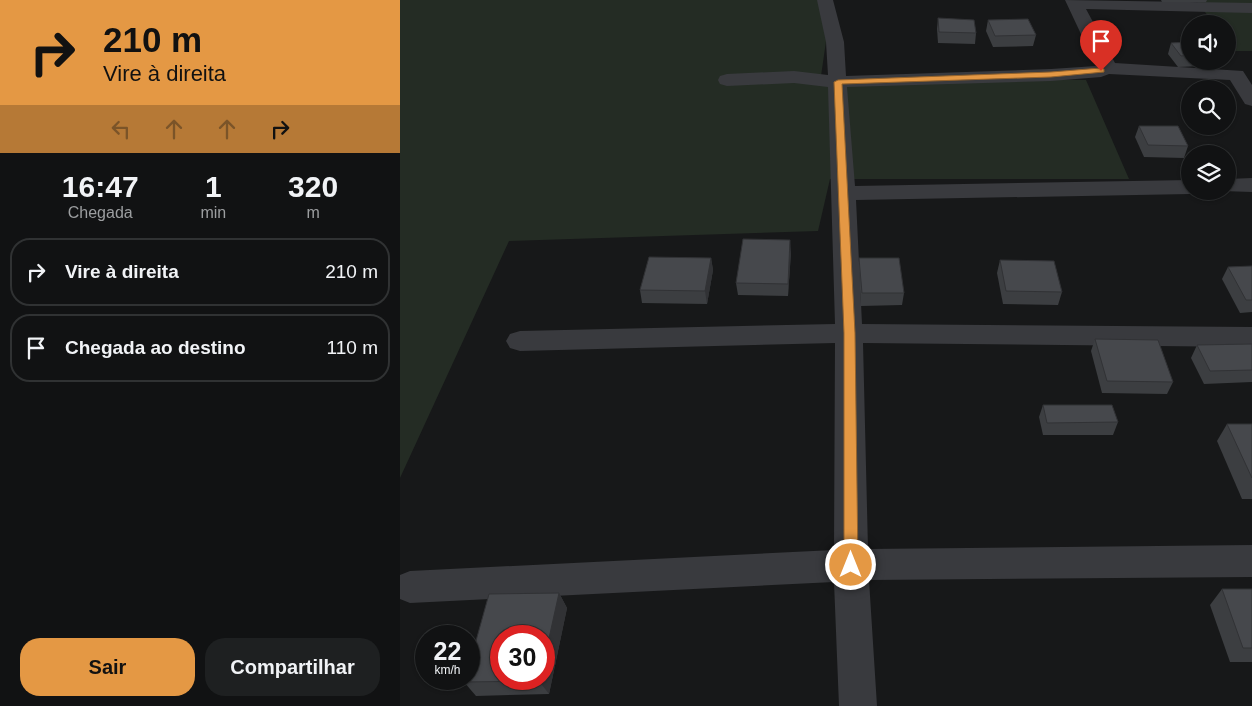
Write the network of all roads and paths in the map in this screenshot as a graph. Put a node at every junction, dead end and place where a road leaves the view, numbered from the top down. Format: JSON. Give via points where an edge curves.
{"nodes":[{"id":1,"x":825,"y":0,"type":"edge"},
{"id":2,"x":1074,"y":2,"type":"edge"},
{"id":3,"x":1252,"y":8,"type":"edge"},
{"id":4,"x":1105,"y":68,"type":"junction"},
{"id":5,"x":1244,"y":75,"type":"edge"},
{"id":6,"x":727,"y":80,"type":"dead end"},
{"id":7,"x":838,"y":82,"type":"junction"},
{"id":8,"x":1252,"y":100,"type":"edge"},
{"id":9,"x":1252,"y":185,"type":"edge"},
{"id":10,"x":1236,"y":186,"type":"edge"},
{"id":11,"x":1181,"y":187,"type":"edge"},
{"id":12,"x":844,"y":193,"type":"junction"},
{"id":13,"x":849,"y":333,"type":"junction"},
{"id":14,"x":1252,"y":337,"type":"edge"},
{"id":15,"x":520,"y":341,"type":"dead end"},
{"id":16,"x":1252,"y":561,"type":"edge"},
{"id":17,"x":851,"y":565,"type":"junction"},
{"id":18,"x":410,"y":587,"type":"dead end"},
{"id":19,"x":858,"y":706,"type":"edge"}],
"edges":[{"from":1,"to":7,"type":"street","via":[[835,42]]},
{"from":2,"to":3,"type":"street"},
{"from":2,"to":4,"type":"street","via":[[1106,64]]},
{"from":4,"to":5,"type":"street"},
{"from":4,"to":7,"type":"street","via":[[1051,75]]},
{"from":5,"to":8,"type":"street"},
{"from":6,"to":7,"type":"street","via":[[794,77]]},
{"from":7,"to":12,"type":"street"},
{"from":9,"to":10,"type":"street"},
{"from":11,"to":12,"type":"street"},
{"from":12,"to":13,"type":"street"},
{"from":13,"to":14,"type":"street"},
{"from":13,"to":15,"type":"street"},
{"from":13,"to":17,"type":"street"},
{"from":16,"to":17,"type":"street"},
{"from":17,"to":18,"type":"street"},
{"from":17,"to":19,"type":"street"}]}
